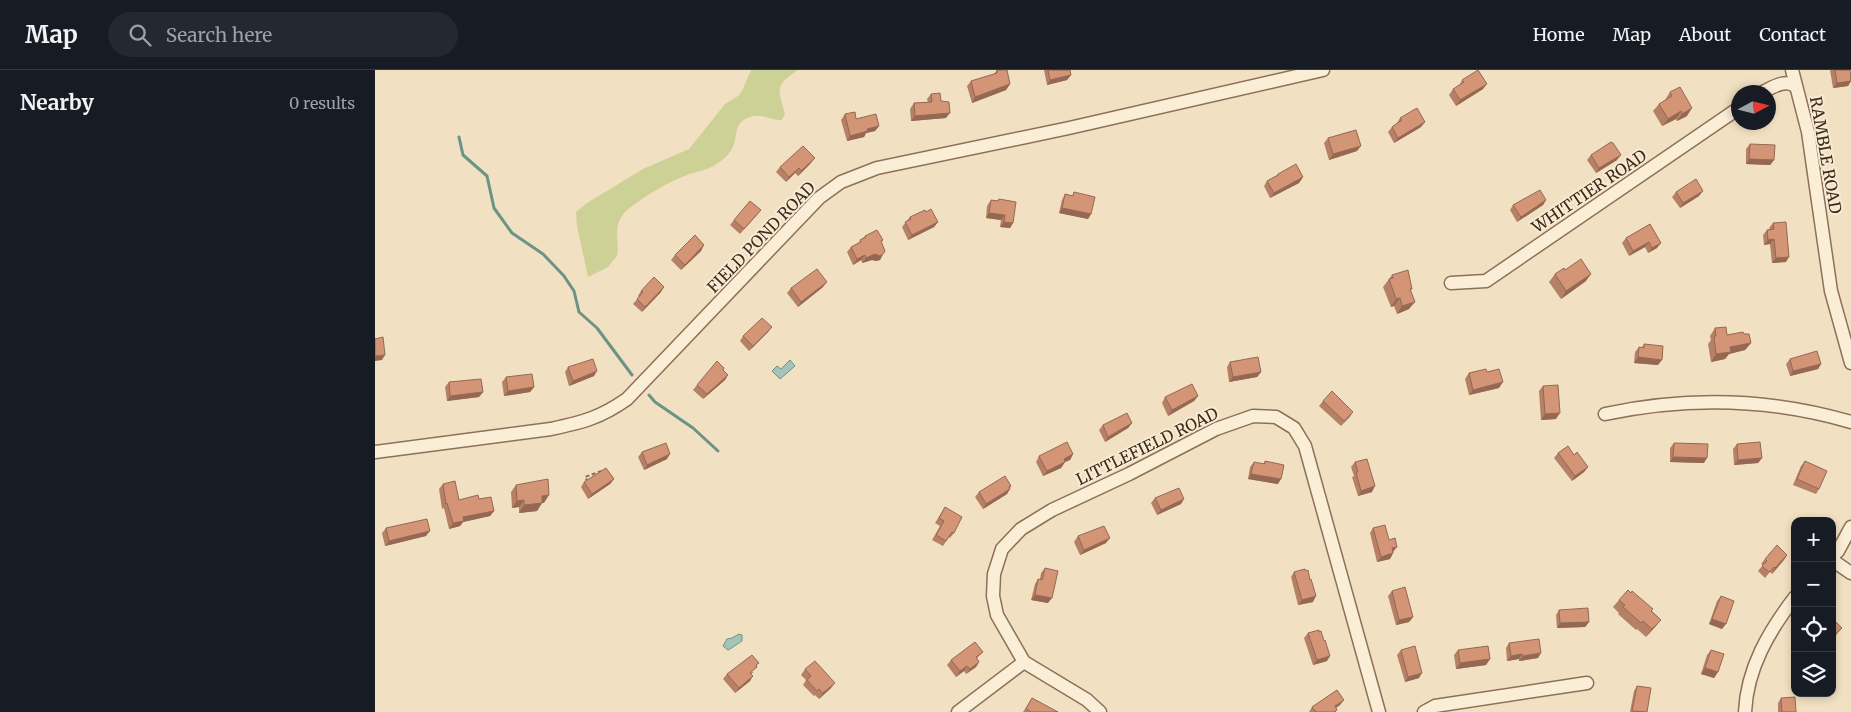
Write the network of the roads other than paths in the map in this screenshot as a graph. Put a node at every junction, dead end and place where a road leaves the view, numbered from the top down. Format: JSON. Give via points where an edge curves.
{"nodes":[{"id":1,"x":1323,"y":70,"type":"edge"},
{"id":2,"x":1792,"y":70,"type":"edge"},
{"id":3,"x":1776,"y":86,"type":"edge"},
{"id":4,"x":1795,"y":86,"type":"junction"},
{"id":5,"x":1731,"y":113,"type":"edge"},
{"id":6,"x":1451,"y":283,"type":"dead end"},
{"id":7,"x":1851,"y":363,"type":"edge"},
{"id":8,"x":1605,"y":414,"type":"dead end"},
{"id":9,"x":1851,"y":422,"type":"edge"},
{"id":10,"x":375,"y":452,"type":"edge"},
{"id":11,"x":1851,"y":527,"type":"edge"},
{"id":12,"x":1836,"y":553,"type":"edge"},
{"id":13,"x":1836,"y":561,"type":"edge"},
{"id":14,"x":1851,"y":572,"type":"edge"},
{"id":15,"x":1791,"y":602,"type":"edge"},
{"id":16,"x":1023,"y":662,"type":"junction"},
{"id":17,"x":1587,"y":683,"type":"dead end"},
{"id":18,"x":958,"y":712,"type":"edge"},
{"id":19,"x":1100,"y":712,"type":"edge"},
{"id":20,"x":1379,"y":712,"type":"edge"},
{"id":21,"x":1424,"y":712,"type":"edge"},
{"id":22,"x":1745,"y":712,"type":"edge"}],
"edges":[{"from":1,"to":10,"type":"street","name":"FIELD POND ROAD","via":[[920,158],[877,168],[841,182],[819,198],[627,399],[606,413],[551,429]]},
{"from":2,"to":4,"type":"street","name":"RAMBLE ROAD"},
{"from":3,"to":4,"type":"street"},
{"from":4,"to":7,"type":"street","name":"RAMBLE ROAD","via":[[1808,132],[1831,291]]},
{"from":5,"to":6,"type":"street","name":"WHITTIER ROAD","via":[[1486,281]]},
{"from":8,"to":9,"type":"street","via":[[1660,404],[1711,401],[1777,406]]},
{"from":11,"to":12,"type":"street"},
{"from":13,"to":14,"type":"street"},
{"from":15,"to":22,"type":"street","via":[[1760,651],[1749,684]]},
{"from":16,"to":18,"type":"street"},
{"from":16,"to":19,"type":"street","via":[[1087,700]]},
{"from":16,"to":20,"type":"street","name":"LITTLEFIELD ROAD","via":[[997,615],[993,596],[994,574],[1002,549],[1021,529],[1052,510],[1216,428],[1253,416],[1276,417],[1294,428],[1305,446]]},
{"from":17,"to":21,"type":"street","via":[[1435,706]]}]}
